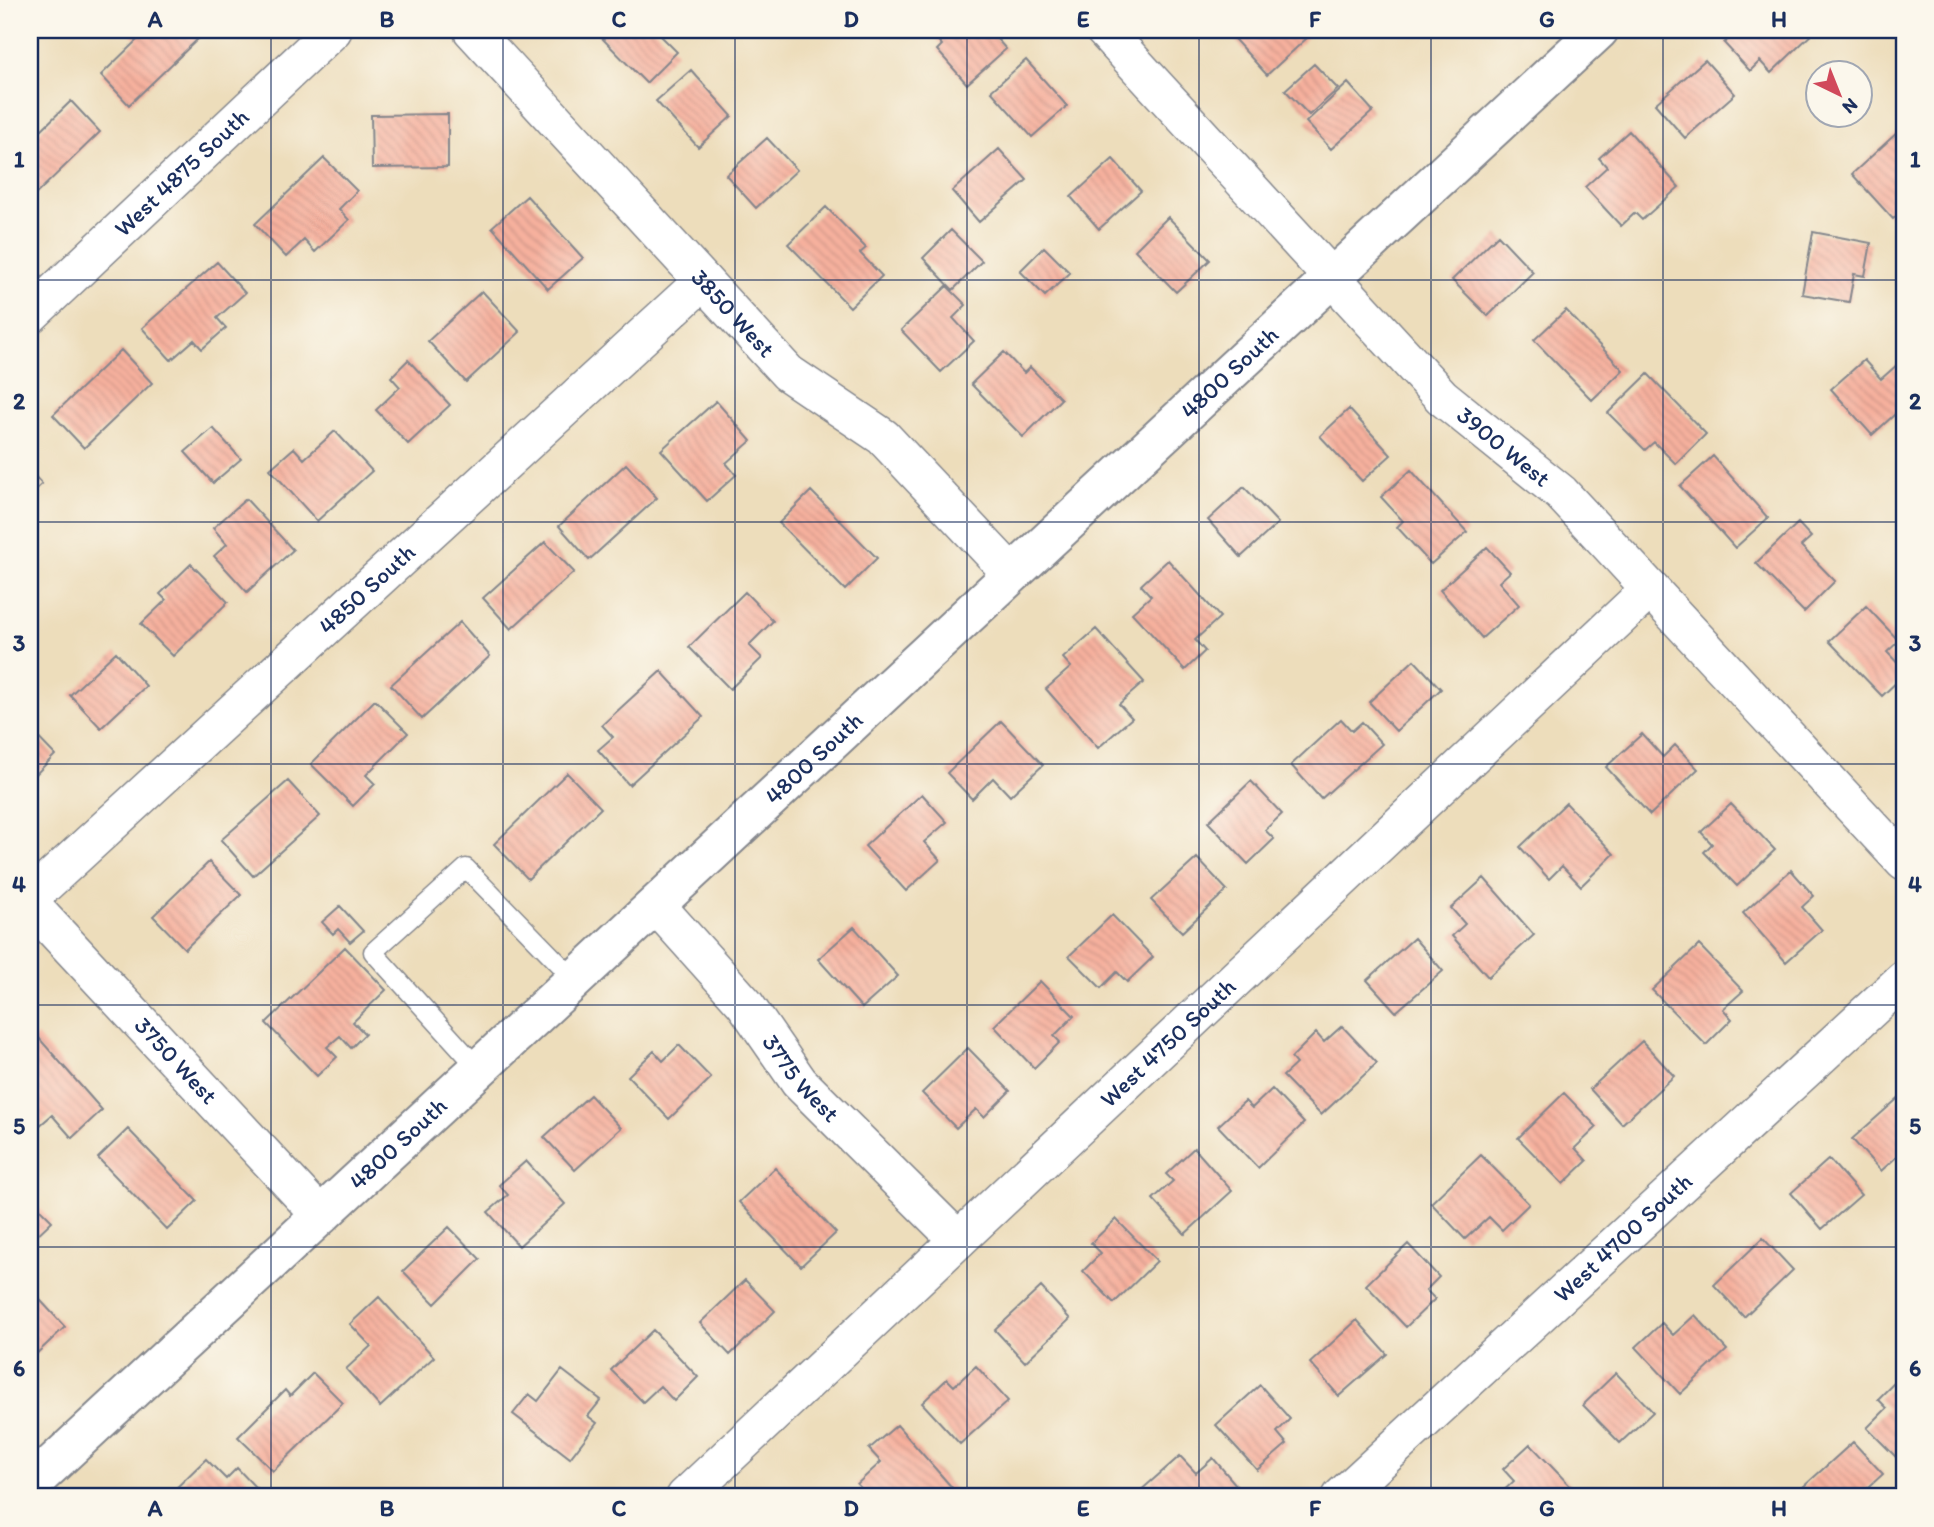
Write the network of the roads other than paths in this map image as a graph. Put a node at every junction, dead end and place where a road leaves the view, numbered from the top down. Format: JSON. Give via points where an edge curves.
{"nodes":[{"id":1,"x":333,"y":30,"type":"edge"},
{"id":2,"x":472,"y":30,"type":"edge"},
{"id":3,"x":1104,"y":30,"type":"edge"},
{"id":4,"x":1599,"y":30,"type":"edge"},
{"id":5,"x":1331,"y":278,"type":"junction"},
{"id":6,"x":703,"y":281,"type":"junction"},
{"id":7,"x":30,"y":315,"type":"edge"},
{"id":8,"x":1012,"y":574,"type":"junction"},
{"id":9,"x":1650,"y":589,"type":"junction"},
{"id":10,"x":1904,"y":862,"type":"edge"},
{"id":11,"x":30,"y":898,"type":"edge"},
{"id":12,"x":30,"y":904,"type":"edge"},
{"id":13,"x":656,"y":905,"type":"junction"},
{"id":14,"x":1904,"y":979,"type":"edge"},
{"id":15,"x":575,"y":980,"type":"junction"},
{"id":16,"x":479,"y":1069,"type":"junction"},
{"id":17,"x":321,"y":1216,"type":"junction"},
{"id":18,"x":958,"y":1240,"type":"junction"},
{"id":19,"x":35,"y":1485,"type":"edge"},
{"id":20,"x":685,"y":1497,"type":"edge"},
{"id":21,"x":1341,"y":1497,"type":"edge"}],
"edges":[{"from":1,"to":7,"type":"street","name":"West 4875 South"},
{"from":2,"to":6,"type":"street","name":"3850 West"},
{"from":3,"to":5,"type":"street","name":"3900 West"},
{"from":4,"to":5,"type":"street","name":"4800 South"},
{"from":5,"to":8,"type":"street","name":"4800 South"},
{"from":5,"to":9,"type":"street","name":"3900 West","via":[[1442,397],[1561,493]]},
{"from":6,"to":8,"type":"street","name":"3850 West","via":[[788,373],[883,437]]},
{"from":6,"to":11,"type":"street","name":"4850 South"},
{"from":8,"to":13,"type":"street","name":"4800 South"},
{"from":9,"to":10,"type":"street","name":"3900 West"},
{"from":9,"to":18,"type":"street","name":"West 4750 South"},
{"from":12,"to":17,"type":"street","name":"3750 West"},
{"from":13,"to":15,"type":"street","name":"4800 South"},
{"from":13,"to":18,"type":"street","name":"3775 West","via":[[745,1004],[799,1082]]},
{"from":14,"to":21,"type":"street","name":"West 4700 South"},
{"from":15,"to":16,"type":"street","name":"4800 South"},
{"from":15,"to":16,"type":"lane","via":[[466,868],[373,952]]},
{"from":16,"to":17,"type":"street","name":"4800 South"},
{"from":17,"to":19,"type":"street","name":"4800 South"},
{"from":18,"to":20,"type":"street","name":"West 4750 South"}]}
